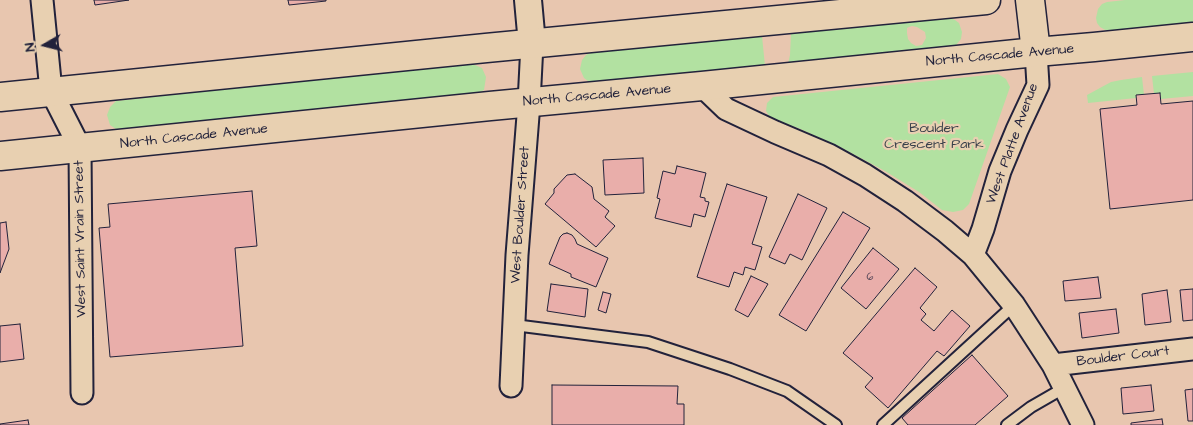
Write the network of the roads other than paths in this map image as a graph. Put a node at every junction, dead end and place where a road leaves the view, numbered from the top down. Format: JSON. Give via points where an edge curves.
{"nodes":[{"id":1,"x":42,"y":0,"type":"edge"},
{"id":2,"x":528,"y":0,"type":"edge"},
{"id":3,"x":986,"y":0,"type":"edge"},
{"id":4,"x":1030,"y":0,"type":"edge"},
{"id":5,"x":1193,"y":37,"type":"edge"},
{"id":6,"x":532,"y":44,"type":"junction"},
{"id":7,"x":1036,"y":52,"type":"junction"},
{"id":8,"x":702,"y":86,"type":"junction"},
{"id":9,"x":51,"y":92,"type":"junction"},
{"id":10,"x":0,"y":97,"type":"edge"},
{"id":11,"x":530,"y":102,"type":"junction"},
{"id":12,"x":80,"y":148,"type":"junction"},
{"id":13,"x":0,"y":156,"type":"edge"},
{"id":14,"x":974,"y":255,"type":"junction"},
{"id":15,"x":1014,"y":305,"type":"junction"},
{"id":16,"x":514,"y":325,"type":"junction"},
{"id":17,"x":1193,"y":349,"type":"edge"},
{"id":18,"x":1053,"y":365,"type":"junction"},
{"id":19,"x":511,"y":386,"type":"dead end"},
{"id":20,"x":1064,"y":388,"type":"junction"},
{"id":21,"x":82,"y":393,"type":"dead end"},
{"id":22,"x":836,"y":425,"type":"edge"},
{"id":23,"x":883,"y":425,"type":"edge"},
{"id":24,"x":1007,"y":425,"type":"edge"},
{"id":25,"x":1082,"y":425,"type":"edge"}],
"edges":[{"from":1,"to":9,"type":"street"},
{"from":2,"to":6,"type":"street"},
{"from":3,"to":6,"type":"main road"},
{"from":4,"to":7,"type":"main road","name":"West Platte Avenue"},
{"from":5,"to":7,"type":"main road","name":"North Cascade Avenue"},
{"from":6,"to":9,"type":"main road"},
{"from":6,"to":11,"type":"street","name":"West Boulder Street"},
{"from":7,"to":8,"type":"main road","name":"North Cascade Avenue"},
{"from":7,"to":14,"type":"street","name":"West Platte Avenue","via":[[1038,85],[1000,171]]},
{"from":8,"to":11,"type":"main road","name":"North Cascade Avenue"},
{"from":8,"to":14,"type":"street","via":[[726,109],[829,155],[864,175],[905,201]]},
{"from":9,"to":10,"type":"main road"},
{"from":9,"to":12,"type":"street","name":"West Saint Vrain Street"},
{"from":11,"to":12,"type":"main road","name":"North Cascade Avenue"},
{"from":11,"to":16,"type":"street","name":"West Boulder Street"},
{"from":12,"to":13,"type":"main road","name":"North Cascade Avenue"},
{"from":12,"to":21,"type":"street","name":"West Saint Vrain Street"},
{"from":14,"to":15,"type":"street"},
{"from":15,"to":18,"type":"street"},
{"from":15,"to":23,"type":"lane"},
{"from":16,"to":19,"type":"street","name":"West Boulder Street"},
{"from":16,"to":22,"type":"lane","via":[[648,342],[787,390]]},
{"from":17,"to":18,"type":"street","name":"Boulder Court"},
{"from":18,"to":20,"type":"street"},
{"from":20,"to":24,"type":"lane"},
{"from":20,"to":25,"type":"street"}]}
